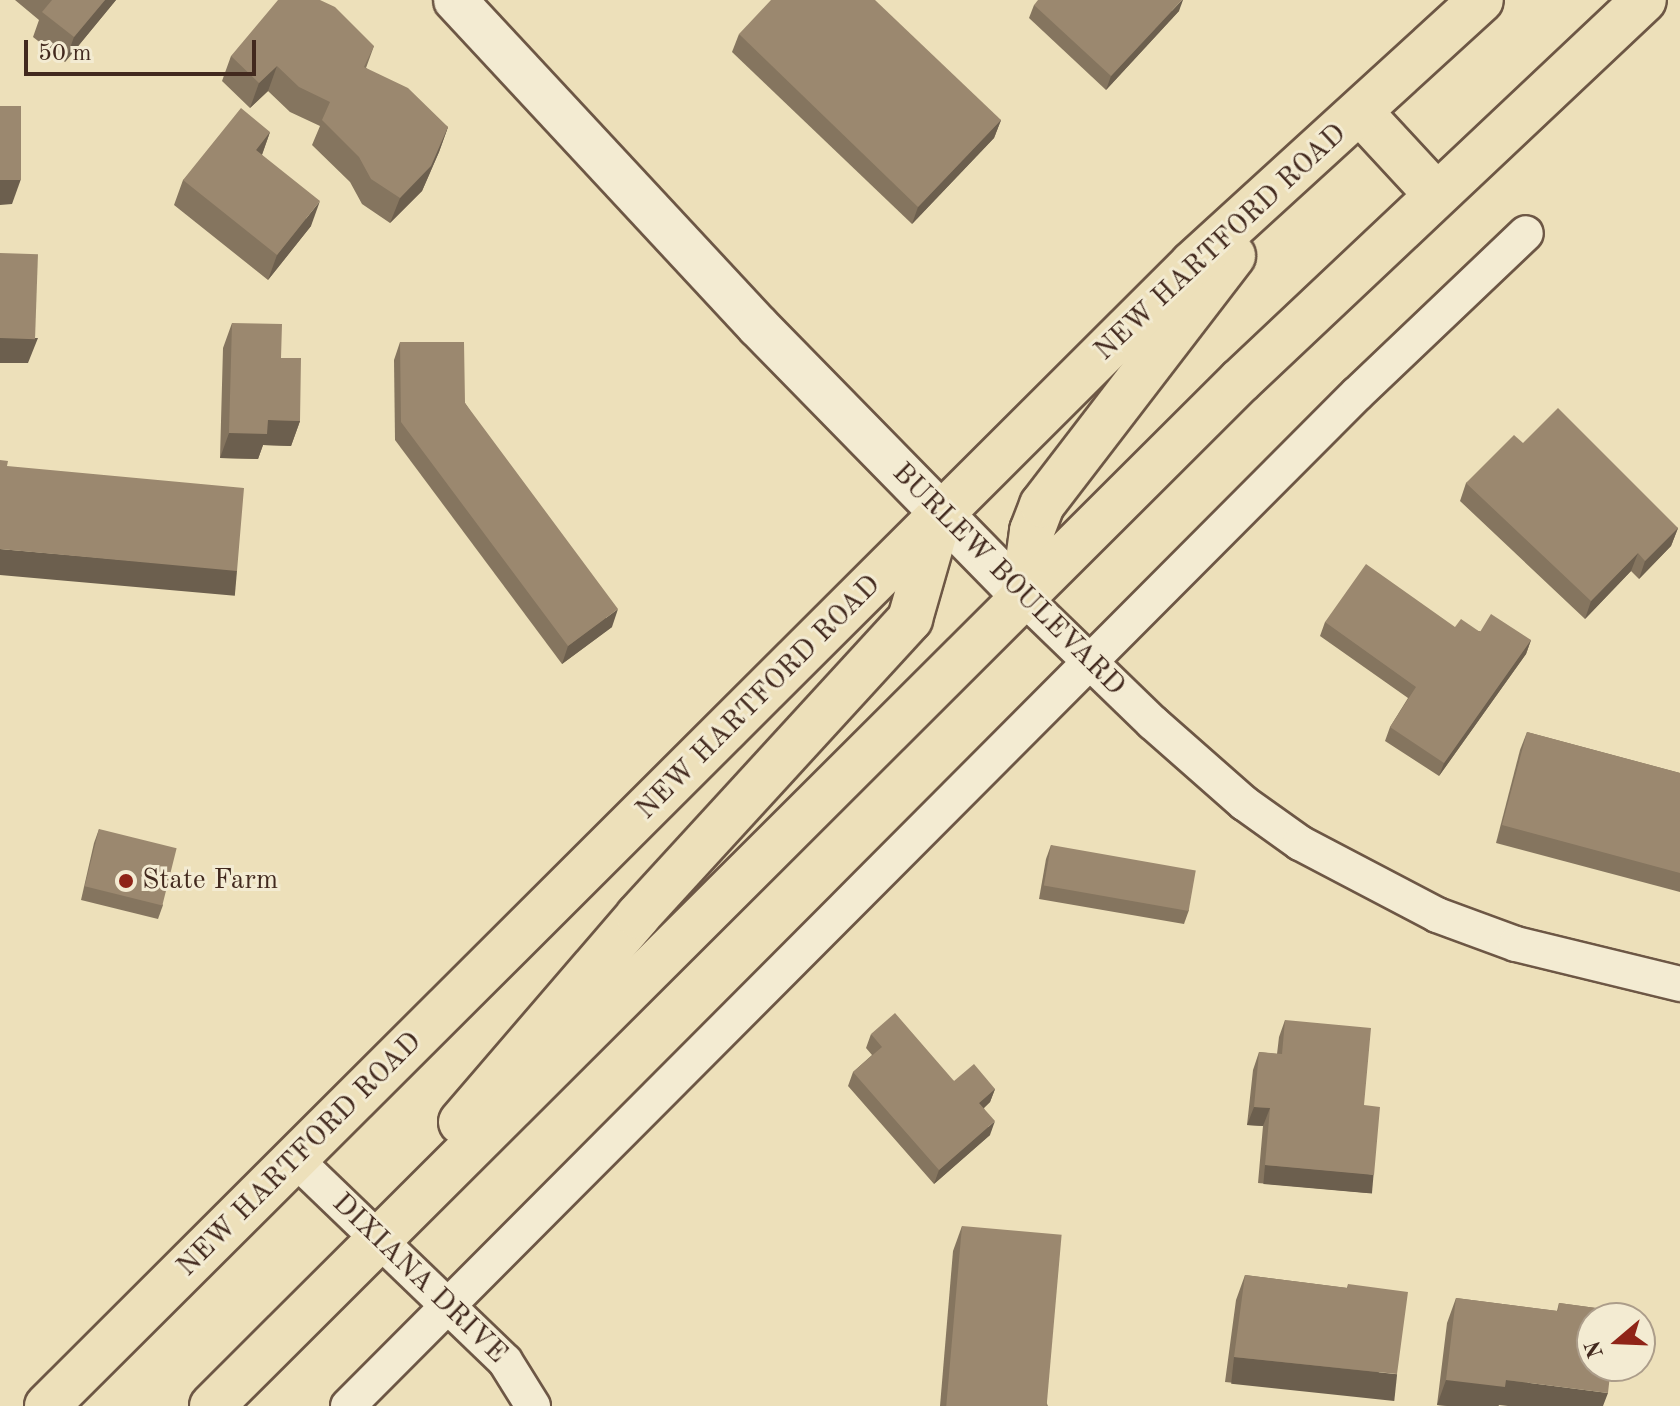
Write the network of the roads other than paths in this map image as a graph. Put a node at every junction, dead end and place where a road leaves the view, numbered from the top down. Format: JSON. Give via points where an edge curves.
{"nodes":[{"id":1,"x":455,"y":0,"type":"edge"},
{"id":2,"x":1481,"y":0,"type":"edge"},
{"id":3,"x":1644,"y":0,"type":"edge"},
{"id":4,"x":1361,"y":113,"type":"junction"},
{"id":5,"x":1295,"y":174,"type":"junction"},
{"id":6,"x":1436,"y":194,"type":"junction"},
{"id":7,"x":1526,"y":233,"type":"dead end"},
{"id":8,"x":940,"y":516,"type":"junction"},
{"id":9,"x":1023,"y":597,"type":"junction"},
{"id":10,"x":1089,"y":662,"type":"junction"},
{"id":11,"x":1680,"y":984,"type":"edge"},
{"id":12,"x":295,"y":1159,"type":"junction"},
{"id":13,"x":380,"y":1239,"type":"junction"},
{"id":14,"x":450,"y":1304,"type":"junction"},
{"id":15,"x":47,"y":1406,"type":"edge"},
{"id":16,"x":212,"y":1406,"type":"edge"},
{"id":17,"x":348,"y":1406,"type":"edge"},
{"id":18,"x":533,"y":1406,"type":"edge"}],
"edges":[{"from":1,"to":8,"type":"street","name":"BURLEW BOULEVARD"},
{"from":2,"to":4,"type":"main road","name":"NEW HARTFORD ROAD"},
{"from":3,"to":6,"type":"main road"},
{"from":4,"to":5,"type":"main road","name":"NEW HARTFORD ROAD"},
{"from":4,"to":6,"type":"main road"},
{"from":5,"to":8,"type":"main road","name":"NEW HARTFORD ROAD","via":[[1192,264]]},
{"from":5,"to":9,"type":"main road","via":[[1042,505],[1032,531]]},
{"from":6,"to":9,"type":"main road"},
{"from":7,"to":10,"type":"street"},
{"from":8,"to":9,"type":"street","name":"BURLEW BOULEVARD"},
{"from":8,"to":12,"type":"main road","name":"NEW HARTFORD ROAD"},
{"from":8,"to":13,"type":"main road","via":[[910,619],[547,1019],[453,1131]]},
{"from":9,"to":10,"type":"street","name":"BURLEW BOULEVARD"},
{"from":9,"to":13,"type":"main road"},
{"from":10,"to":11,"type":"street","name":"BURLEW BOULEVARD","via":[[1244,803],[1364,880],[1516,944]]},
{"from":10,"to":14,"type":"street"},
{"from":12,"to":13,"type":"street","name":"DIXIANA DRIVE"},
{"from":12,"to":15,"type":"main road","name":"NEW HARTFORD ROAD"},
{"from":13,"to":14,"type":"street","name":"DIXIANA DRIVE"},
{"from":13,"to":16,"type":"main road"},
{"from":14,"to":17,"type":"street"},
{"from":14,"to":18,"type":"street","name":"DIXIANA DRIVE","via":[[505,1361]]}]}
